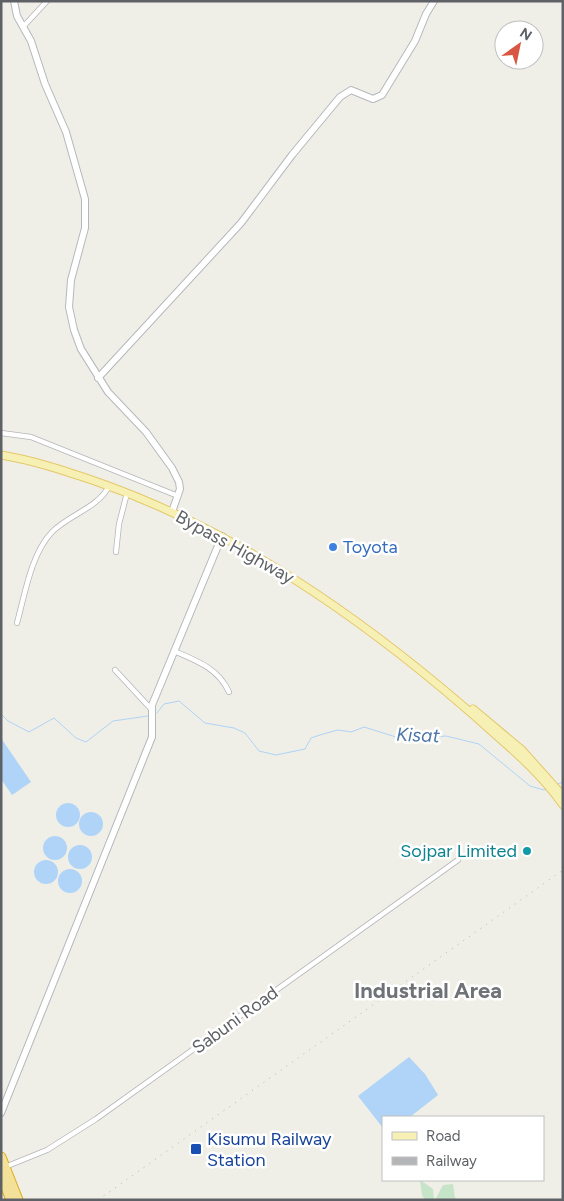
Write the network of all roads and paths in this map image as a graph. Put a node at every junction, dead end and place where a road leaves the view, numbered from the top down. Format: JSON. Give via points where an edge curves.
{"nodes":[{"id":1,"x":14,"y":1,"type":"edge"},
{"id":2,"x":47,"y":1,"type":"edge"},
{"id":3,"x":434,"y":1,"type":"edge"},
{"id":4,"x":23,"y":27,"type":"junction"},
{"id":5,"x":98,"y":378,"type":"junction"},
{"id":6,"x":1,"y":433,"type":"edge"},
{"id":7,"x":1,"y":455,"type":"edge"},
{"id":8,"x":109,"y":486,"type":"junction"},
{"id":9,"x":127,"y":493,"type":"junction"},
{"id":10,"x":178,"y":496,"type":"junction"},
{"id":11,"x":172,"y":512,"type":"junction"},
{"id":12,"x":222,"y":536,"type":"junction"},
{"id":13,"x":116,"y":552,"type":"dead end"},
{"id":14,"x":17,"y":623,"type":"dead end"},
{"id":15,"x":174,"y":651,"type":"junction"},
{"id":16,"x":115,"y":670,"type":"dead end"},
{"id":17,"x":444,"y":689,"type":"junction"},
{"id":18,"x":229,"y":692,"type":"dead end"},
{"id":19,"x":152,"y":710,"type":"junction"},
{"id":20,"x":563,"y":796,"type":"edge"},
{"id":21,"x":563,"y":806,"type":"edge"},
{"id":22,"x":458,"y":860,"type":"dead end"},
{"id":23,"x":1,"y":1113,"type":"edge"},
{"id":24,"x":1,"y":1157,"type":"edge"},
{"id":25,"x":3,"y":1171,"type":"edge"},
{"id":26,"x":11,"y":1200,"type":"edge"},
{"id":27,"x":18,"y":1200,"type":"edge"}],
"edges":[{"from":1,"to":4,"type":"street"},
{"from":2,"to":4,"type":"street"},
{"from":3,"to":5,"type":"street","via":[[416,41],[382,95],[373,99],[351,90],[340,97],[241,223]]},
{"from":4,"to":5,"type":"street","via":[[66,132],[85,199],[85,228],[74,264],[69,307],[81,349]]},
{"from":5,"to":10,"type":"street","via":[[162,452],[179,482]]},
{"from":6,"to":10,"type":"street","name":"Bypass Highway","via":[[31,437]]},
{"from":7,"to":8,"type":"main road","name":"Bypass Highway"},
{"from":8,"to":9,"type":"main road","name":"Bypass Highway"},
{"from":8,"to":14,"type":"street","via":[[101,498],[70,517],[48,538],[31,573]]},
{"from":9,"to":11,"type":"main road","name":"Bypass Highway"},
{"from":9,"to":13,"type":"street"},
{"from":10,"to":11,"type":"street"},
{"from":11,"to":12,"type":"main road","name":"Bypass Highway"},
{"from":12,"to":15,"type":"street"},
{"from":12,"to":17,"type":"main road","name":"Bypass Highway","via":[[328,601]]},
{"from":15,"to":18,"type":"street","via":[[212,670],[221,677]]},
{"from":15,"to":19,"type":"street"},
{"from":16,"to":19,"type":"street"},
{"from":17,"to":20,"type":"main road","name":"Bypass Highway","via":[[522,750]]},
{"from":17,"to":21,"type":"main road","name":"Bypass Highway","via":[[532,766]]},
{"from":19,"to":23,"type":"street","via":[[152,737]]},
{"from":22,"to":25,"type":"street","name":"Sabuni Road","via":[[96,1120]]},
{"from":24,"to":25,"type":"highway"},
{"from":25,"to":26,"type":"highway"},
{"from":25,"to":27,"type":"highway"}]}
